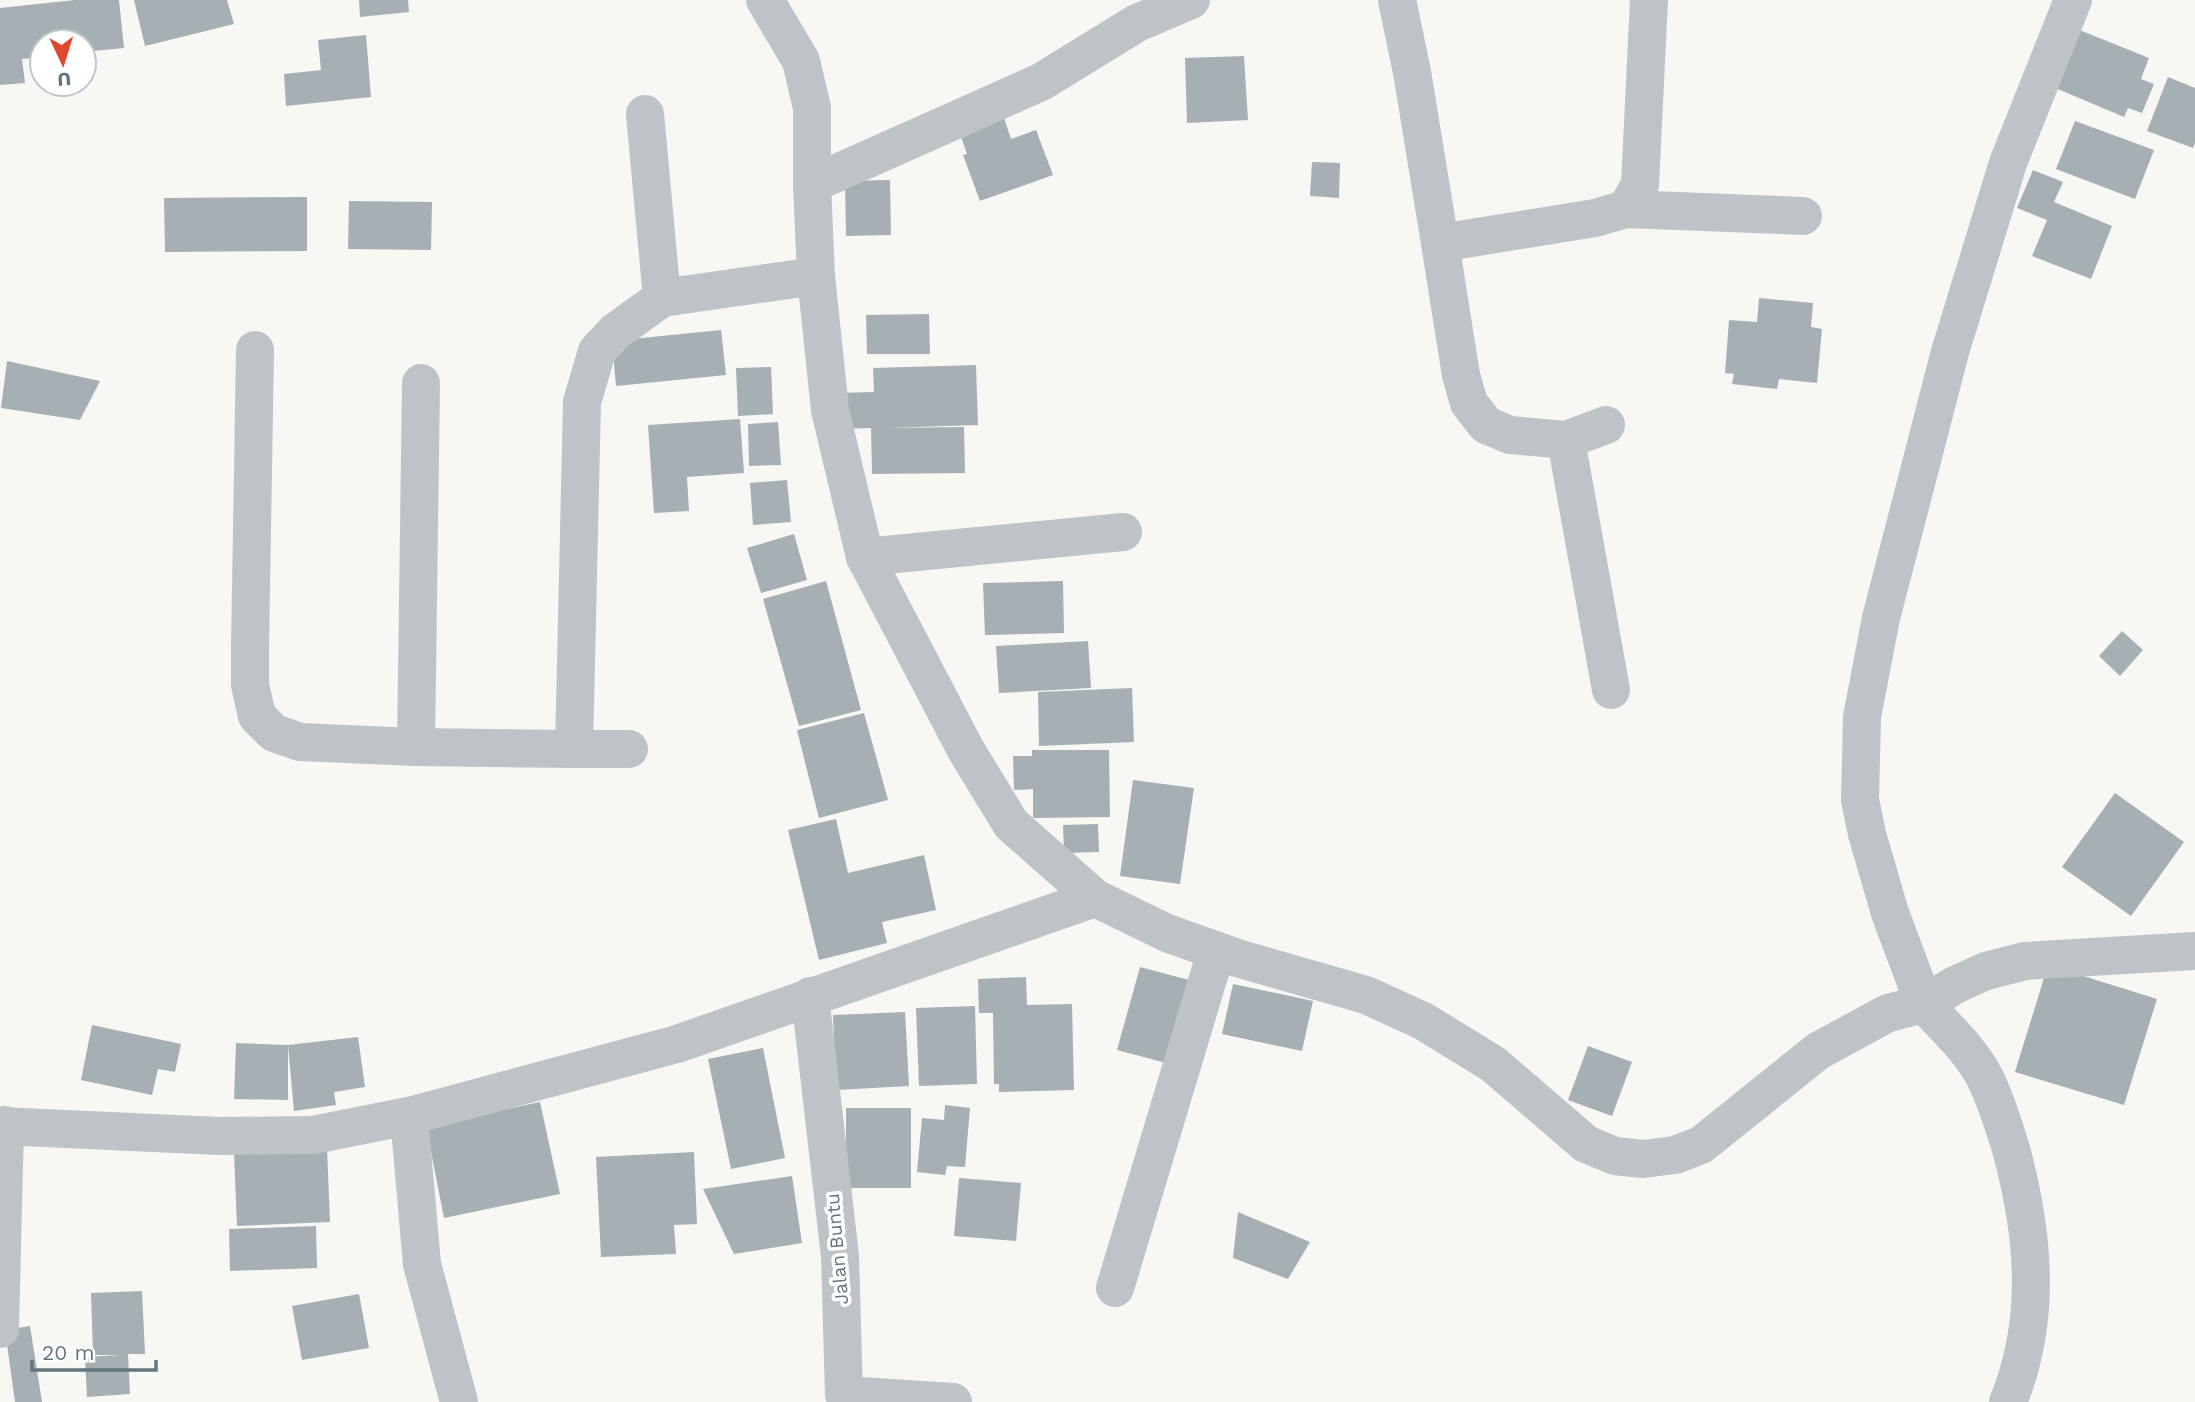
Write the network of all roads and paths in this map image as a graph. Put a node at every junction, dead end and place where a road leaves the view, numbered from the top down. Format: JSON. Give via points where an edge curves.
{"nodes":[{"id":1,"x":765,"y":0,"type":"edge"},
{"id":2,"x":1191,"y":0,"type":"edge"},
{"id":3,"x":1397,"y":0,"type":"edge"},
{"id":4,"x":1649,"y":0,"type":"edge"},
{"id":5,"x":2073,"y":0,"type":"edge"},
{"id":6,"x":645,"y":114,"type":"dead end"},
{"id":7,"x":812,"y":184,"type":"junction"},
{"id":8,"x":1626,"y":209,"type":"junction"},
{"id":9,"x":1803,"y":216,"type":"dead end"},
{"id":10,"x":1440,"y":243,"type":"junction"},
{"id":11,"x":816,"y":276,"type":"junction"},
{"id":12,"x":662,"y":298,"type":"junction"},
{"id":13,"x":255,"y":350,"type":"dead end"},
{"id":14,"x":421,"y":383,"type":"dead end"},
{"id":15,"x":1606,"y":425,"type":"dead end"},
{"id":16,"x":1566,"y":440,"type":"junction"},
{"id":17,"x":1123,"y":532,"type":"dead end"},
{"id":18,"x":864,"y":557,"type":"junction"},
{"id":19,"x":1611,"y":690,"type":"dead end"},
{"id":20,"x":416,"y":747,"type":"junction"},
{"id":21,"x":574,"y":749,"type":"junction"},
{"id":22,"x":629,"y":749,"type":"dead end"},
{"id":23,"x":1095,"y":898,"type":"junction"},
{"id":24,"x":2195,"y":951,"type":"edge"},
{"id":25,"x":1216,"y":952,"type":"junction"},
{"id":26,"x":810,"y":996,"type":"junction"},
{"id":27,"x":1924,"y":1004,"type":"junction"},
{"id":28,"x":409,"y":1115,"type":"junction"},
{"id":29,"x":3,"y":1125,"type":"edge"},
{"id":30,"x":1115,"y":1288,"type":"dead end"},
{"id":31,"x":0,"y":1329,"type":"edge"},
{"id":32,"x":844,"y":1398,"type":"edge"},
{"id":33,"x":459,"y":1402,"type":"edge"},
{"id":34,"x":953,"y":1402,"type":"edge"},
{"id":35,"x":2008,"y":1402,"type":"edge"}],
"edges":[{"from":1,"to":7,"type":"street","via":[[801,61],[812,108]]},
{"from":2,"to":7,"type":"street","via":[[1137,23],[1041,82]]},
{"from":3,"to":10,"type":"street"},
{"from":4,"to":8,"type":"street","via":[[1640,185]]},
{"from":5,"to":27,"type":"street","via":[[2008,163],[1950,352],[1881,618],[1862,717],[1860,800],[1867,834]]},
{"from":6,"to":12,"type":"street"},
{"from":7,"to":11,"type":"street"},
{"from":8,"to":9,"type":"street"},
{"from":8,"to":10,"type":"street"},
{"from":10,"to":16,"type":"street","via":[[1469,403],[1486,425],[1510,435]]},
{"from":11,"to":12,"type":"street"},
{"from":11,"to":18,"type":"street","via":[[830,410]]},
{"from":12,"to":21,"type":"street","via":[[597,351],[582,402]]},
{"from":13,"to":20,"type":"street","via":[[250,685],[257,716],[274,733],[300,742]]},
{"from":14,"to":20,"type":"street"},
{"from":15,"to":16,"type":"street"},
{"from":16,"to":19,"type":"street"},
{"from":17,"to":18,"type":"street"},
{"from":18,"to":23,"type":"street","via":[[966,750],[1011,824]]},
{"from":20,"to":21,"type":"street"},
{"from":21,"to":22,"type":"street"},
{"from":23,"to":25,"type":"street"},
{"from":23,"to":26,"type":"street"},
{"from":24,"to":27,"type":"street","via":[[2025,961],[1986,971]]},
{"from":25,"to":27,"type":"street","via":[[1366,995],[1423,1021],[1493,1064],[1586,1144],[1615,1156],[1643,1159],[1675,1155],[1701,1145],[1818,1051],[1888,1013]]},
{"from":25,"to":30,"type":"street"},
{"from":26,"to":28,"type":"street","via":[[677,1044]]},
{"from":26,"to":32,"type":"street","name":"Jalan Buntu","via":[[840,1256]]},
{"from":27,"to":35,"type":"street","via":[[1985,1077],[2022,1190],[2032,1285],[2027,1334]]},
{"from":28,"to":29,"type":"street","via":[[313,1135],[219,1136]]},
{"from":28,"to":33,"type":"street","via":[[422,1264]]},
{"from":29,"to":31,"type":"street"},
{"from":32,"to":34,"type":"street","name":"Jalan Buntu"}]}
